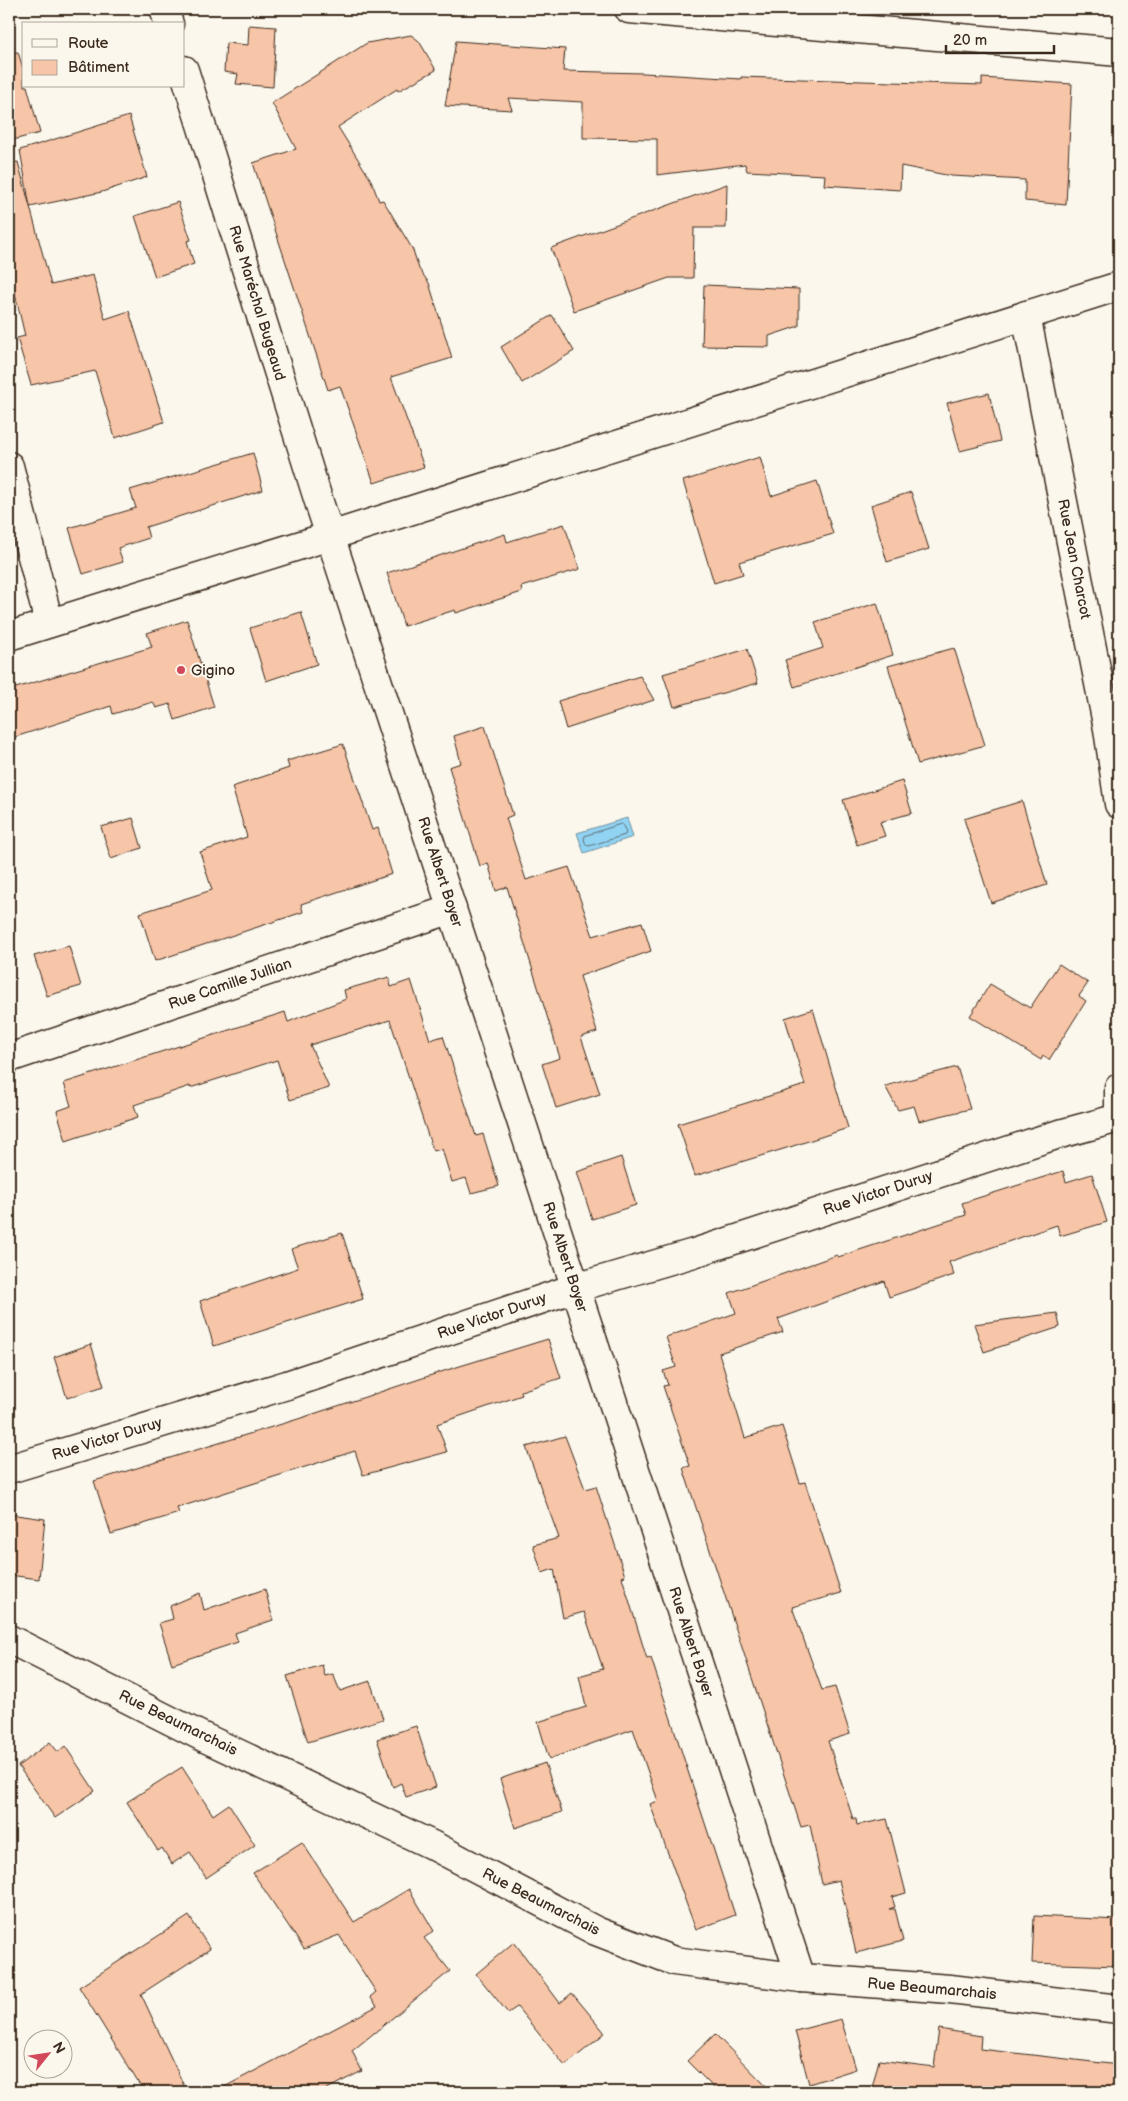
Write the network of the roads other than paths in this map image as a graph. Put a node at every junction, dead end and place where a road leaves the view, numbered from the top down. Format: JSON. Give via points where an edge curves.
{"nodes":[{"id":1,"x":164,"y":9,"type":"edge"},
{"id":2,"x":629,"y":9,"type":"edge"},
{"id":3,"x":168,"y":22,"type":"edge"},
{"id":4,"x":1119,"y":52,"type":"edge"},
{"id":5,"x":185,"y":73,"type":"edge"},
{"id":6,"x":1119,"y":286,"type":"edge"},
{"id":7,"x":1026,"y":315,"type":"junction"},
{"id":8,"x":9,"y":466,"type":"edge"},
{"id":9,"x":330,"y":536,"type":"junction"},
{"id":10,"x":49,"y":623,"type":"junction"},
{"id":11,"x":9,"y":636,"type":"edge"},
{"id":12,"x":1119,"y":804,"type":"edge"},
{"id":13,"x":452,"y":909,"type":"junction"},
{"id":14,"x":9,"y":1058,"type":"edge"},
{"id":15,"x":1119,"y":1088,"type":"edge"},
{"id":16,"x":1119,"y":1110,"type":"edge"},
{"id":17,"x":1119,"y":1118,"type":"edge"},
{"id":18,"x":574,"y":1288,"type":"junction"},
{"id":19,"x":9,"y":1468,"type":"edge"},
{"id":20,"x":9,"y":1639,"type":"edge"},
{"id":21,"x":801,"y":1978,"type":"junction"},
{"id":22,"x":1119,"y":2009,"type":"edge"}],
"edges":[{"from":1,"to":3,"type":"street"},
{"from":2,"to":4,"type":"street"},
{"from":5,"to":9,"type":"street","name":"Rue Maréchal Bugeaud"},
{"from":6,"to":7,"type":"street"},
{"from":7,"to":9,"type":"street"},
{"from":7,"to":12,"type":"street","name":"Rue Jean Charcot","via":[[1108,729]]},
{"from":8,"to":10,"type":"street"},
{"from":9,"to":10,"type":"street"},
{"from":9,"to":13,"type":"street","name":"Rue Albert Boyer"},
{"from":10,"to":11,"type":"street"},
{"from":13,"to":14,"type":"street","name":"Rue Camille Jullian"},
{"from":13,"to":18,"type":"street","name":"Rue Albert Boyer"},
{"from":15,"to":16,"type":"street"},
{"from":17,"to":18,"type":"street","name":"Rue Victor Duruy"},
{"from":18,"to":19,"type":"street","name":"Rue Victor Duruy","via":[[287,1385]]},
{"from":18,"to":21,"type":"street","name":"Rue Albert Boyer"},
{"from":20,"to":21,"type":"street","name":"Rue Beaumarchais","via":[[204,1737],[432,1845],[596,1931],[674,1961]]},
{"from":21,"to":22,"type":"street","name":"Rue Beaumarchais","via":[[950,1989]]}]}
